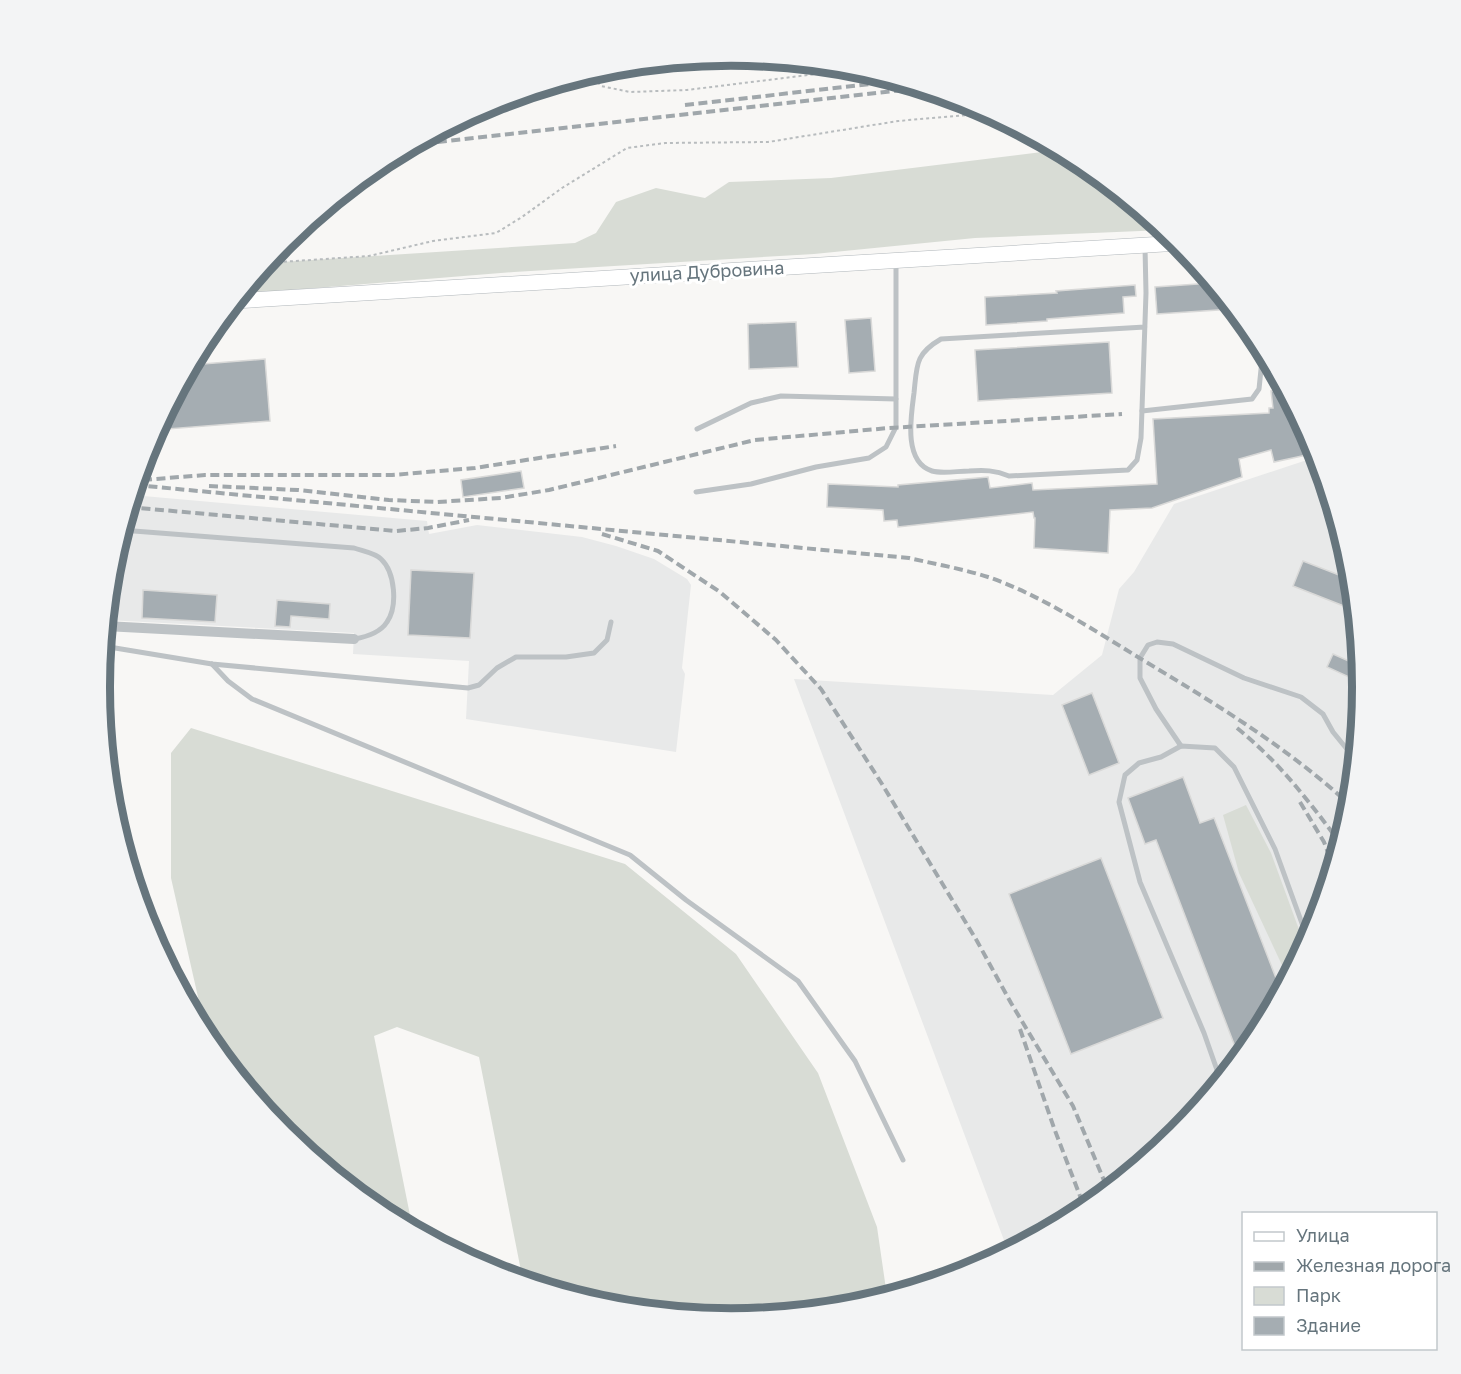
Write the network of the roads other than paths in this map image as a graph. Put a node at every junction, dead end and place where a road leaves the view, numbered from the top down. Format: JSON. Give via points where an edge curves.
{"nodes":[{"id":1,"x":1166,"y":244,"type":"edge"},
{"id":2,"x":1145,"y":246,"type":"junction"},
{"id":3,"x":896,"y":261,"type":"junction"},
{"id":4,"x":245,"y":300,"type":"edge"},
{"id":5,"x":1145,"y":327,"type":"junction"},
{"id":6,"x":1261,"y":366,"type":"edge"},
{"id":7,"x":896,"y":399,"type":"junction"},
{"id":8,"x":1142,"y":411,"type":"junction"},
{"id":9,"x":697,"y":429,"type":"dead end"},
{"id":10,"x":696,"y":492,"type":"dead end"},
{"id":11,"x":130,"y":531,"type":"edge"},
{"id":12,"x":611,"y":622,"type":"dead end"},
{"id":13,"x":113,"y":626,"type":"edge"},
{"id":14,"x":354,"y":639,"type":"joint"},
{"id":15,"x":111,"y":647,"type":"edge"},
{"id":16,"x":212,"y":664,"type":"junction"},
{"id":17,"x":1180,"y":746,"type":"junction"},
{"id":18,"x":1348,"y":750,"type":"edge"},
{"id":19,"x":1303,"y":927,"type":"edge"},
{"id":20,"x":1216,"y":1074,"type":"edge"},
{"id":21,"x":903,"y":1160,"type":"dead end"}],
"edges":[{"from":1,"to":2,"type":"main road","name":"улица Дубровина"},
{"from":2,"to":3,"type":"main road","name":"улица Дубровина"},
{"from":2,"to":5,"type":"lane"},
{"from":3,"to":4,"type":"main road","name":"улица Дубровина"},
{"from":3,"to":7,"type":"lane"},
{"from":5,"to":8,"type":"lane"},
{"from":5,"to":8,"type":"lane","via":[[941,339],[926,348],[918,363],[912,450],[921,465],[933,472],[995,470],[1009,476],[1128,470],[1137,460]]},
{"from":6,"to":8,"type":"lane","via":[[1259,389],[1252,399]]},
{"from":7,"to":9,"type":"lane","via":[[781,396],[751,403]]},
{"from":7,"to":10,"type":"lane","via":[[896,427],[886,447],[869,458]]},
{"from":11,"to":14,"type":"lane","via":[[354,548],[380,558],[390,574],[391,612],[387,623],[369,636]]},
{"from":12,"to":16,"type":"lane","via":[[607,640],[594,653],[516,657],[479,685],[468,688]]},
{"from":13,"to":14,"type":"street"},
{"from":15,"to":16,"type":"lane"},
{"from":16,"to":21,"type":"lane","via":[[252,699],[630,855],[798,981],[855,1061]]},
{"from":17,"to":18,"type":"lane","via":[[1140,678],[1140,658],[1148,645],[1157,642],[1173,644],[1244,678],[1301,697],[1323,714]]},
{"from":17,"to":19,"type":"lane","via":[[1215,748],[1234,767],[1275,849]]},
{"from":17,"to":20,"type":"lane","via":[[1139,764],[1125,775],[1119,802],[1140,882],[1204,1033]]}]}
